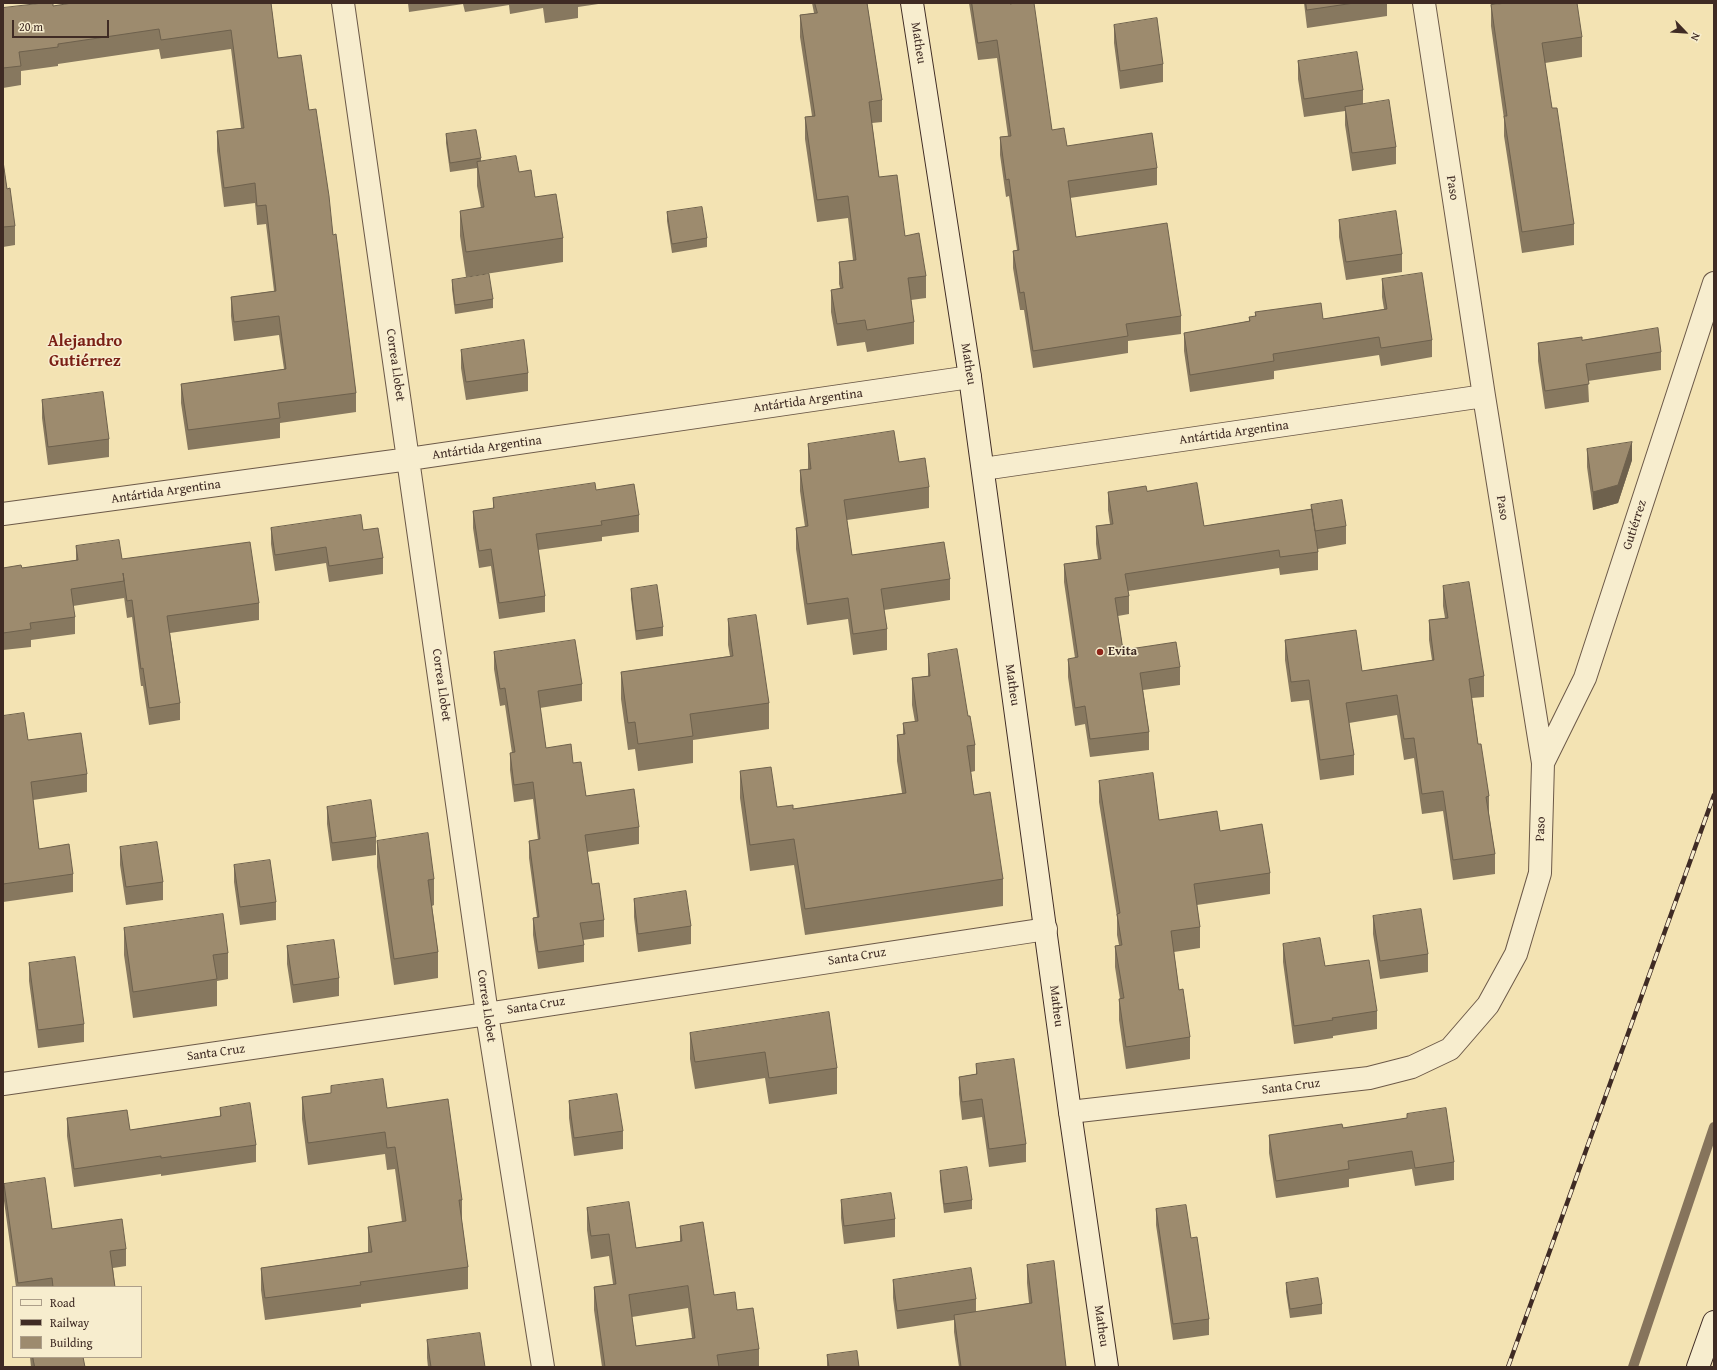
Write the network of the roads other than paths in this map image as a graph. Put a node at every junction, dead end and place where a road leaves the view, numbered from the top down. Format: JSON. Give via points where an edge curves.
{"nodes":[{"id":1,"x":343,"y":3,"type":"edge"},
{"id":2,"x":912,"y":3,"type":"edge"},
{"id":3,"x":1424,"y":3,"type":"edge"},
{"id":4,"x":1714,"y":283,"type":"edge"},
{"id":5,"x":970,"y":377,"type":"junction"},
{"id":6,"x":1484,"y":396,"type":"junction"},
{"id":7,"x":409,"y":459,"type":"junction"},
{"id":8,"x":983,"y":469,"type":"junction"},
{"id":9,"x":3,"y":514,"type":"edge"},
{"id":10,"x":1543,"y":763,"type":"junction"},
{"id":11,"x":1046,"y":929,"type":"junction"},
{"id":12,"x":1488,"y":1005,"type":"joint"},
{"id":13,"x":486,"y":1014,"type":"junction"},
{"id":14,"x":3,"y":1084,"type":"edge"},
{"id":15,"x":1070,"y":1112,"type":"junction"},
{"id":16,"x":1714,"y":1322,"type":"edge"},
{"id":17,"x":543,"y":1367,"type":"edge"},
{"id":18,"x":1107,"y":1367,"type":"edge"},
{"id":19,"x":1698,"y":1367,"type":"edge"}],
"edges":[{"from":1,"to":7,"type":"street","name":"Correa Llobet"},
{"from":2,"to":5,"type":"street","name":"Matheu"},
{"from":3,"to":6,"type":"street","name":"Paso"},
{"from":4,"to":10,"type":"street","name":"Gutiérrez","via":[[1585,678]]},
{"from":5,"to":7,"type":"street","name":"Antártida Argentina"},
{"from":5,"to":8,"type":"street","name":"Matheu"},
{"from":6,"to":8,"type":"street","name":"Antártida Argentina"},
{"from":6,"to":10,"type":"street","name":"Paso"},
{"from":7,"to":9,"type":"street","name":"Antártida Argentina"},
{"from":7,"to":13,"type":"street","name":"Correa Llobet"},
{"from":8,"to":11,"type":"street","name":"Matheu"},
{"from":10,"to":12,"type":"street","name":"Paso","via":[[1540,873],[1516,954]]},
{"from":11,"to":13,"type":"street","name":"Santa Cruz"},
{"from":11,"to":15,"type":"street","name":"Matheu"},
{"from":12,"to":15,"type":"street","name":"Santa Cruz","via":[[1450,1049],[1412,1067],[1369,1078]]},
{"from":13,"to":14,"type":"street","name":"Santa Cruz"},
{"from":13,"to":17,"type":"street","name":"Correa Llobet"},
{"from":15,"to":18,"type":"street","name":"Matheu"},
{"from":16,"to":19,"type":"street"}]}
